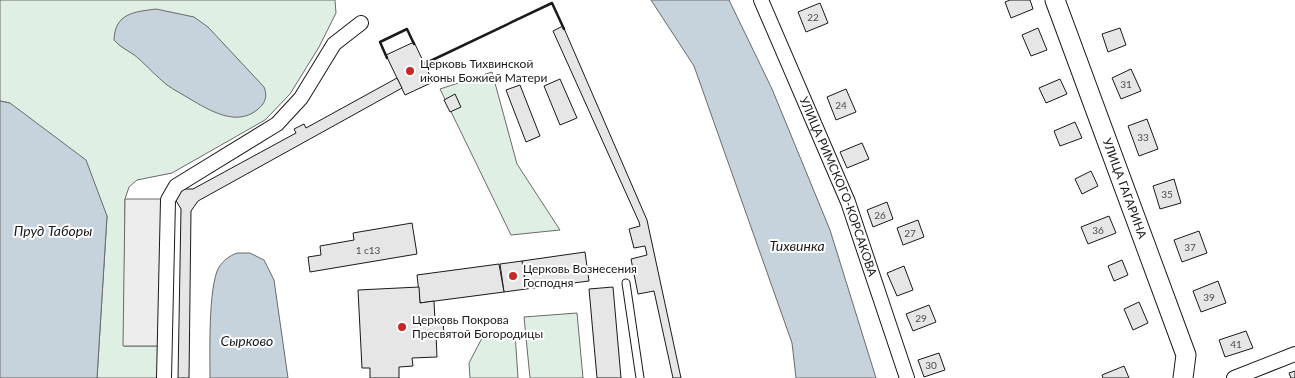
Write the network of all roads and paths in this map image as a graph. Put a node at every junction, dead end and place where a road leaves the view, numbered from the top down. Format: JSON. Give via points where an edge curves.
{"nodes":[{"id":1,"x":761,"y":0,"type":"edge"},
{"id":2,"x":1055,"y":0,"type":"edge"},
{"id":3,"x":361,"y":23,"type":"dead end"},
{"id":4,"x":626,"y":283,"type":"dead end"},
{"id":5,"x":1295,"y":354,"type":"edge"},
{"id":6,"x":164,"y":378,"type":"edge"},
{"id":7,"x":640,"y":378,"type":"edge"},
{"id":8,"x":907,"y":378,"type":"edge"},
{"id":9,"x":1184,"y":378,"type":"edge"},
{"id":10,"x":1234,"y":378,"type":"edge"}],
"edges":[{"from":1,"to":8,"type":"street","name":"УЛИЦА РИМСКОГО-КОРСАКОВА","via":[[848,202]]},
{"from":2,"to":9,"type":"street","name":"УЛИЦА ГАГАРИНА","via":[[1186,355]]},
{"from":3,"to":6,"type":"street","via":[[334,44],[301,98],[277,124],[176,186],[168,200]]},
{"from":4,"to":7,"type":"lane"},
{"from":5,"to":10,"type":"street"}]}
